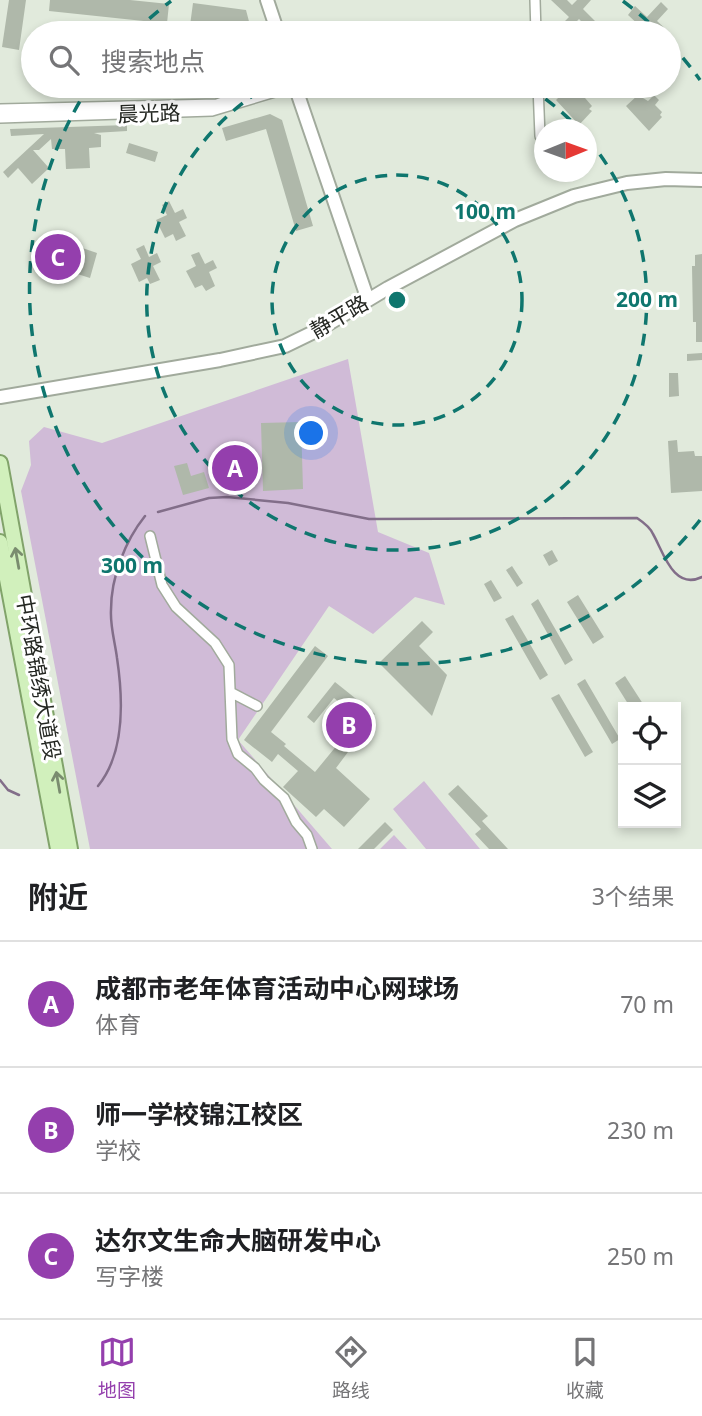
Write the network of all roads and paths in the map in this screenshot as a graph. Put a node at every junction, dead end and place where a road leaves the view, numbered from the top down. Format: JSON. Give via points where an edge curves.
{"nodes":[{"id":1,"x":267,"y":0,"type":"edge"},
{"id":2,"x":535,"y":0,"type":"edge"},
{"id":3,"x":274,"y":21,"type":"edge"},
{"id":4,"x":536,"y":21,"type":"edge"},
{"id":5,"x":234,"y":98,"type":"edge"},
{"id":6,"x":255,"y":98,"type":"edge"},
{"id":7,"x":299,"y":98,"type":"edge"},
{"id":8,"x":538,"y":98,"type":"edge"},
{"id":9,"x":0,"y":109,"type":"edge"},
{"id":10,"x":0,"y":118,"type":"edge"},
{"id":11,"x":539,"y":119,"type":"edge"},
{"id":12,"x":702,"y":180,"type":"edge"},
{"id":13,"x":368,"y":300,"type":"junction"},
{"id":14,"x":0,"y":397,"type":"edge"},
{"id":15,"x":0,"y":463,"type":"edge"},
{"id":16,"x":150,"y":536,"type":"dead end"},
{"id":17,"x":0,"y":542,"type":"edge"},
{"id":18,"x":232,"y":693,"type":"junction"},
{"id":19,"x":257,"y":706,"type":"dead end"},
{"id":20,"x":58,"y":849,"type":"edge"},
{"id":21,"x":70,"y":849,"type":"edge"},
{"id":22,"x":312,"y":849,"type":"edge"}],
"edges":[{"from":1,"to":3,"type":"street"},
{"from":2,"to":4,"type":"street"},
{"from":5,"to":9,"type":"street","name":"晨光路","via":[[217,104]]},
{"from":6,"to":10,"type":"street","name":"晨光路","via":[[212,111]]},
{"from":7,"to":13,"type":"street"},
{"from":8,"to":11,"type":"street"},
{"from":12,"to":13,"type":"street","name":"静平路","via":[[627,183],[574,195],[515,220]]},
{"from":13,"to":14,"type":"street","name":"静平路","via":[[285,346]]},
{"from":21,"to":15,"type":"main road","name":"中环路锦绣大道段","one_way":true},
{"from":16,"to":18,"type":"street","via":[[162,585],[176,607],[215,643],[229,665]]},
{"from":17,"to":20,"type":"main road","name":"中环路锦绣大道段"},
{"from":18,"to":19,"type":"street"},
{"from":18,"to":22,"type":"street","via":[[232,739],[238,754],[284,798]]}]}
